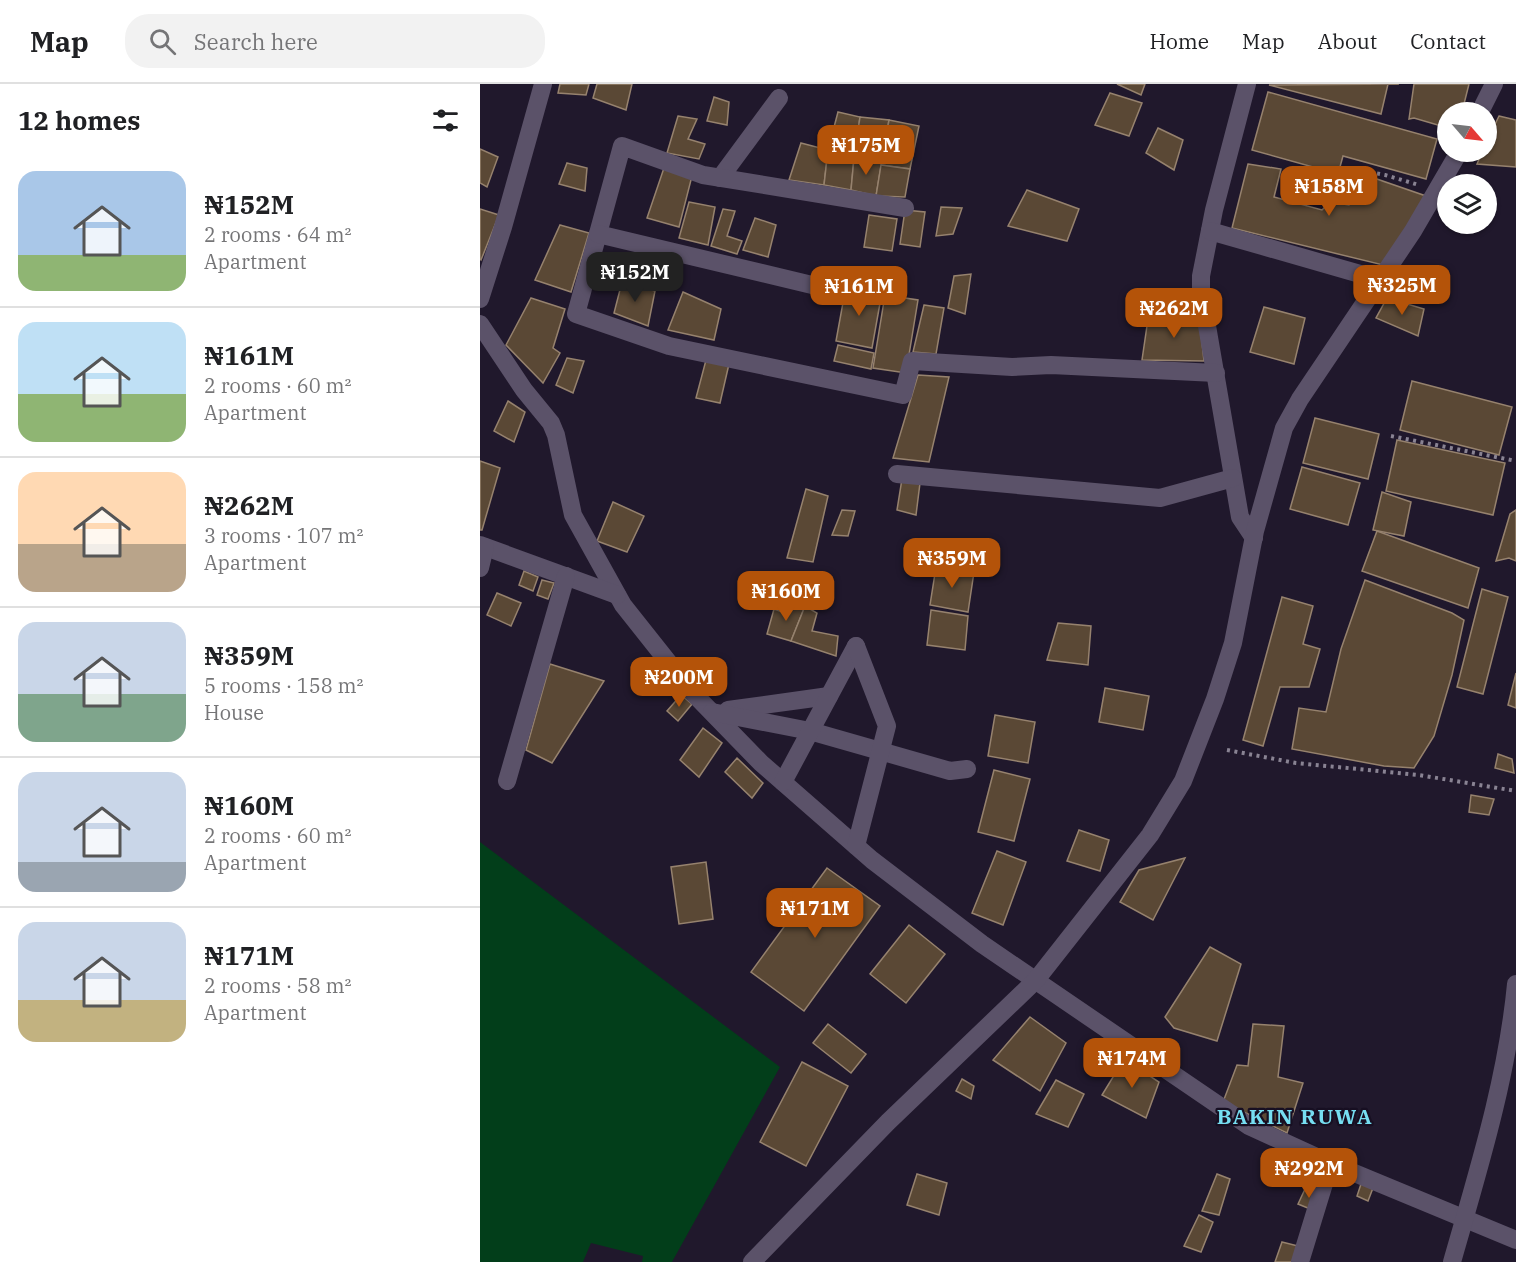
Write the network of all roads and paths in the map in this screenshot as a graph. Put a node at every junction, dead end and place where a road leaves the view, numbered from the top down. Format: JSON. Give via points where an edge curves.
{"nodes":[{"id":1,"x":543,"y":84,"type":"edge"},
{"id":2,"x":1247,"y":84,"type":"edge"},
{"id":3,"x":1494,"y":84,"type":"edge"},
{"id":4,"x":779,"y":98,"type":"dead end"},
{"id":5,"x":1485,"y":102,"type":"edge"},
{"id":6,"x":720,"y":178,"type":"junction"},
{"id":7,"x":1437,"y":190,"type":"joint"},
{"id":8,"x":1308,"y":192,"type":"dead end"},
{"id":9,"x":905,"y":208,"type":"dead end"},
{"id":10,"x":1210,"y":231,"type":"junction"},
{"id":11,"x":598,"y":234,"type":"junction"},
{"id":12,"x":1381,"y":280,"type":"junction"},
{"id":13,"x":837,"y":291,"type":"dead end"},
{"id":14,"x":480,"y":299,"type":"edge"},
{"id":15,"x":480,"y":324,"type":"edge"},
{"id":16,"x":1216,"y":373,"type":"junction"},
{"id":17,"x":1391,"y":436,"type":"dead end"},
{"id":18,"x":1516,"y":462,"type":"edge"},
{"id":19,"x":897,"y":474,"type":"dead end"},
{"id":20,"x":1233,"y":478,"type":"junction"},
{"id":21,"x":1254,"y":538,"type":"junction"},
{"id":22,"x":483,"y":546,"type":"edge"},
{"id":23,"x":480,"y":567,"type":"edge"},
{"id":24,"x":566,"y":576,"type":"junction"},
{"id":25,"x":617,"y":595,"type":"junction"},
{"id":26,"x":829,"y":696,"type":"junction"},
{"id":27,"x":712,"y":712,"type":"junction"},
{"id":28,"x":810,"y":731,"type":"junction"},
{"id":29,"x":1227,"y":750,"type":"dead end"},
{"id":30,"x":880,"y":751,"type":"junction"},
{"id":31,"x":967,"y":769,"type":"dead end"},
{"id":32,"x":507,"y":781,"type":"dead end"},
{"id":33,"x":783,"y":782,"type":"junction"},
{"id":34,"x":1516,"y":791,"type":"edge"},
{"id":35,"x":856,"y":846,"type":"junction"},
{"id":36,"x":1036,"y":980,"type":"junction"},
{"id":37,"x":1516,"y":984,"type":"edge"},
{"id":38,"x":1516,"y":991,"type":"edge"},
{"id":39,"x":1330,"y":1164,"type":"junction"},
{"id":40,"x":1464,"y":1220,"type":"junction"},
{"id":41,"x":1516,"y":1240,"type":"edge"},
{"id":42,"x":752,"y":1262,"type":"edge"},
{"id":43,"x":1300,"y":1262,"type":"edge"},
{"id":44,"x":1452,"y":1262,"type":"edge"}],
"edges":[{"from":1,"to":14,"type":"street"},
{"from":2,"to":10,"type":"street"},
{"from":3,"to":5,"type":"street"},
{"from":4,"to":6,"type":"street"},
{"from":6,"to":9,"type":"street"},
{"from":6,"to":11,"type":"street","via":[[622,146]]},
{"from":7,"to":8,"type":"path","via":[[1353,169]]},
{"from":7,"to":12,"type":"street"},
{"from":10,"to":12,"type":"street"},
{"from":10,"to":16,"type":"street","via":[[1201,291]]},
{"from":11,"to":13,"type":"street"},
{"from":11,"to":16,"type":"street","via":[[576,314],[669,346],[903,395],[912,361]]},
{"from":12,"to":21,"type":"street","via":[[1284,428]]},
{"from":15,"to":25,"type":"street","via":[[551,423],[573,515]]},
{"from":16,"to":20,"type":"street"},
{"from":17,"to":18,"type":"path"},
{"from":19,"to":20,"type":"street","via":[[1160,498]]},
{"from":20,"to":21,"type":"street","via":[[1240,517]]},
{"from":21,"to":36,"type":"street","via":[[1233,643],[1183,781],[1150,835]]},
{"from":22,"to":23,"type":"street"},
{"from":22,"to":24,"type":"street"},
{"from":24,"to":25,"type":"street"},
{"from":24,"to":32,"type":"street"},
{"from":25,"to":27,"type":"street"},
{"from":26,"to":27,"type":"street"},
{"from":26,"to":28,"type":"street"},
{"from":26,"to":30,"type":"street","via":[[856,646],[887,726]]},
{"from":27,"to":28,"type":"street"},
{"from":27,"to":33,"type":"street"},
{"from":28,"to":30,"type":"street"},
{"from":28,"to":33,"type":"street"},
{"from":29,"to":34,"type":"path","via":[[1296,763],[1419,775]]},
{"from":30,"to":31,"type":"street","via":[[950,771]]},
{"from":30,"to":35,"type":"street"},
{"from":33,"to":35,"type":"street"},
{"from":35,"to":36,"type":"street","via":[[982,944]]},
{"from":36,"to":39,"type":"street","via":[[1249,1126]]},
{"from":36,"to":42,"type":"street","via":[[888,1122]]},
{"from":37,"to":38,"type":"street"},
{"from":38,"to":40,"type":"street","via":[[1494,1114]]},
{"from":39,"to":40,"type":"street"},
{"from":39,"to":43,"type":"street"},
{"from":40,"to":41,"type":"street"},
{"from":40,"to":44,"type":"street"}]}
